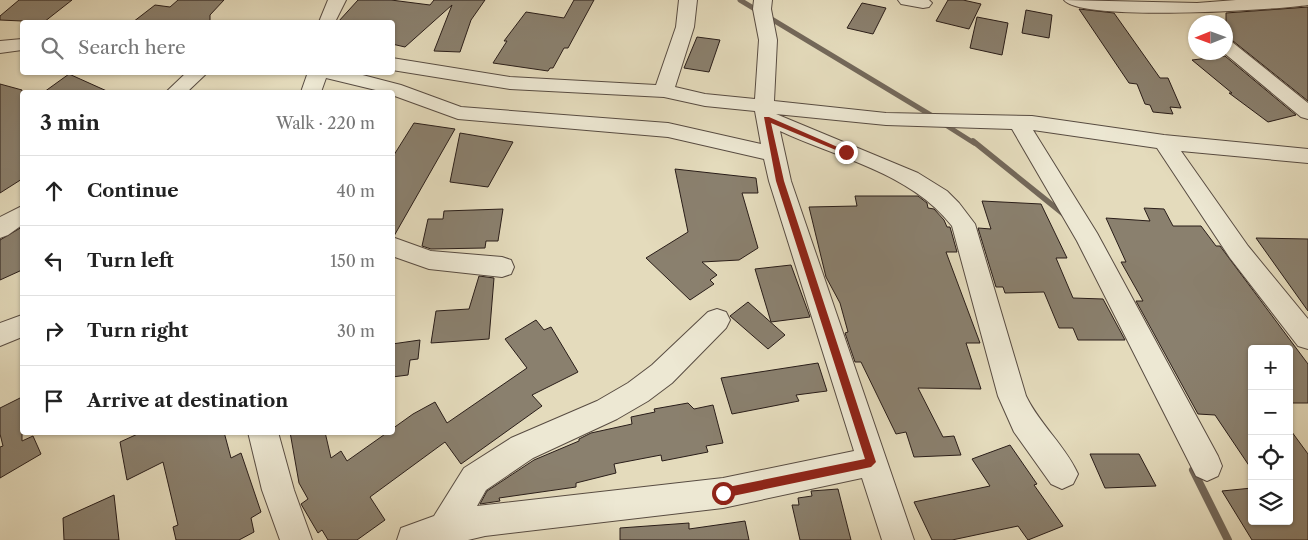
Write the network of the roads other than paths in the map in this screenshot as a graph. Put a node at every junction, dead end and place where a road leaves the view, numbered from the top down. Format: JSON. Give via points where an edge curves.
{"nodes":[{"id":1,"x":337,"y":0,"type":"edge"},
{"id":2,"x":688,"y":0,"type":"edge"},
{"id":3,"x":1073,"y":0,"type":"edge"},
{"id":4,"x":1299,"y":1,"type":"edge"},
{"id":5,"x":1227,"y":4,"type":"edge"},
{"id":6,"x":763,"y":9,"type":"edge"},
{"id":7,"x":1308,"y":13,"type":"edge"},
{"id":8,"x":328,"y":20,"type":"edge"},
{"id":9,"x":20,"y":45,"type":"edge"},
{"id":10,"x":0,"y":47,"type":"edge"},
{"id":11,"x":1233,"y":52,"type":"edge"},
{"id":12,"x":395,"y":64,"type":"edge"},
{"id":13,"x":196,"y":75,"type":"edge"},
{"id":14,"x":317,"y":75,"type":"edge"},
{"id":15,"x":338,"y":75,"type":"edge"},
{"id":16,"x":178,"y":90,"type":"edge"},
{"id":17,"x":312,"y":90,"type":"edge"},
{"id":18,"x":664,"y":91,"type":"junction"},
{"id":19,"x":765,"y":112,"type":"junction"},
{"id":20,"x":1308,"y":113,"type":"edge"},
{"id":21,"x":1018,"y":122,"type":"junction"},
{"id":22,"x":1164,"y":142,"type":"junction"},
{"id":23,"x":774,"y":154,"type":"junction"},
{"id":24,"x":1307,"y":157,"type":"edge"},
{"id":25,"x":20,"y":215,"type":"edge"},
{"id":26,"x":0,"y":229,"type":"edge"},
{"id":27,"x":395,"y":247,"type":"edge"},
{"id":28,"x":502,"y":267,"type":"dead end"},
{"id":29,"x":717,"y":320,"type":"dead end"},
{"id":30,"x":20,"y":327,"type":"edge"},
{"id":31,"x":0,"y":335,"type":"edge"},
{"id":32,"x":1308,"y":338,"type":"edge"},
{"id":33,"x":264,"y":435,"type":"edge"},
{"id":34,"x":871,"y":462,"type":"junction"},
{"id":35,"x":1207,"y":466,"type":"dead end"},
{"id":36,"x":1062,"y":474,"type":"dead end"},
{"id":37,"x":445,"y":529,"type":"junction"},
{"id":38,"x":296,"y":540,"type":"edge"},
{"id":39,"x":413,"y":540,"type":"edge"},
{"id":40,"x":898,"y":540,"type":"edge"}],
"edges":[{"from":1,"to":8,"type":"street"},
{"from":2,"to":18,"type":"street","via":[[685,27]]},
{"from":3,"to":5,"type":"street","via":[[1086,5],[1123,8]]},
{"from":4,"to":5,"type":"street"},
{"from":4,"to":7,"type":"street"},
{"from":6,"to":19,"type":"street","via":[[768,40]]},
{"from":9,"to":10,"type":"street"},
{"from":11,"to":20,"type":"street"},
{"from":12,"to":18,"type":"street","via":[[510,83]]},
{"from":13,"to":16,"type":"street"},
{"from":14,"to":17,"type":"street"},
{"from":15,"to":23,"type":"street","via":[[394,89],[458,113],[668,130]]},
{"from":18,"to":19,"type":"street"},
{"from":19,"to":21,"type":"street"},
{"from":19,"to":23,"type":"street"},
{"from":19,"to":36,"type":"street","via":[[907,175],[951,207],[963,224],[1012,396],[1024,423]]},
{"from":21,"to":22,"type":"street"},
{"from":21,"to":35,"type":"street","via":[[1088,239]]},
{"from":22,"to":24,"type":"street"},
{"from":22,"to":32,"type":"street","via":[[1238,252]]},
{"from":23,"to":34,"type":"street"},
{"from":25,"to":26,"type":"street"},
{"from":27,"to":28,"type":"street","via":[[428,260]]},
{"from":29,"to":37,"type":"street","via":[[662,374],[638,392],[607,410],[522,448],[475,479]]},
{"from":30,"to":31,"type":"street"},
{"from":33,"to":38,"type":"street","via":[[278,490]]},
{"from":34,"to":37,"type":"street","via":[[723,493],[485,520]]},
{"from":34,"to":40,"type":"street"},
{"from":37,"to":39,"type":"street"}]}
